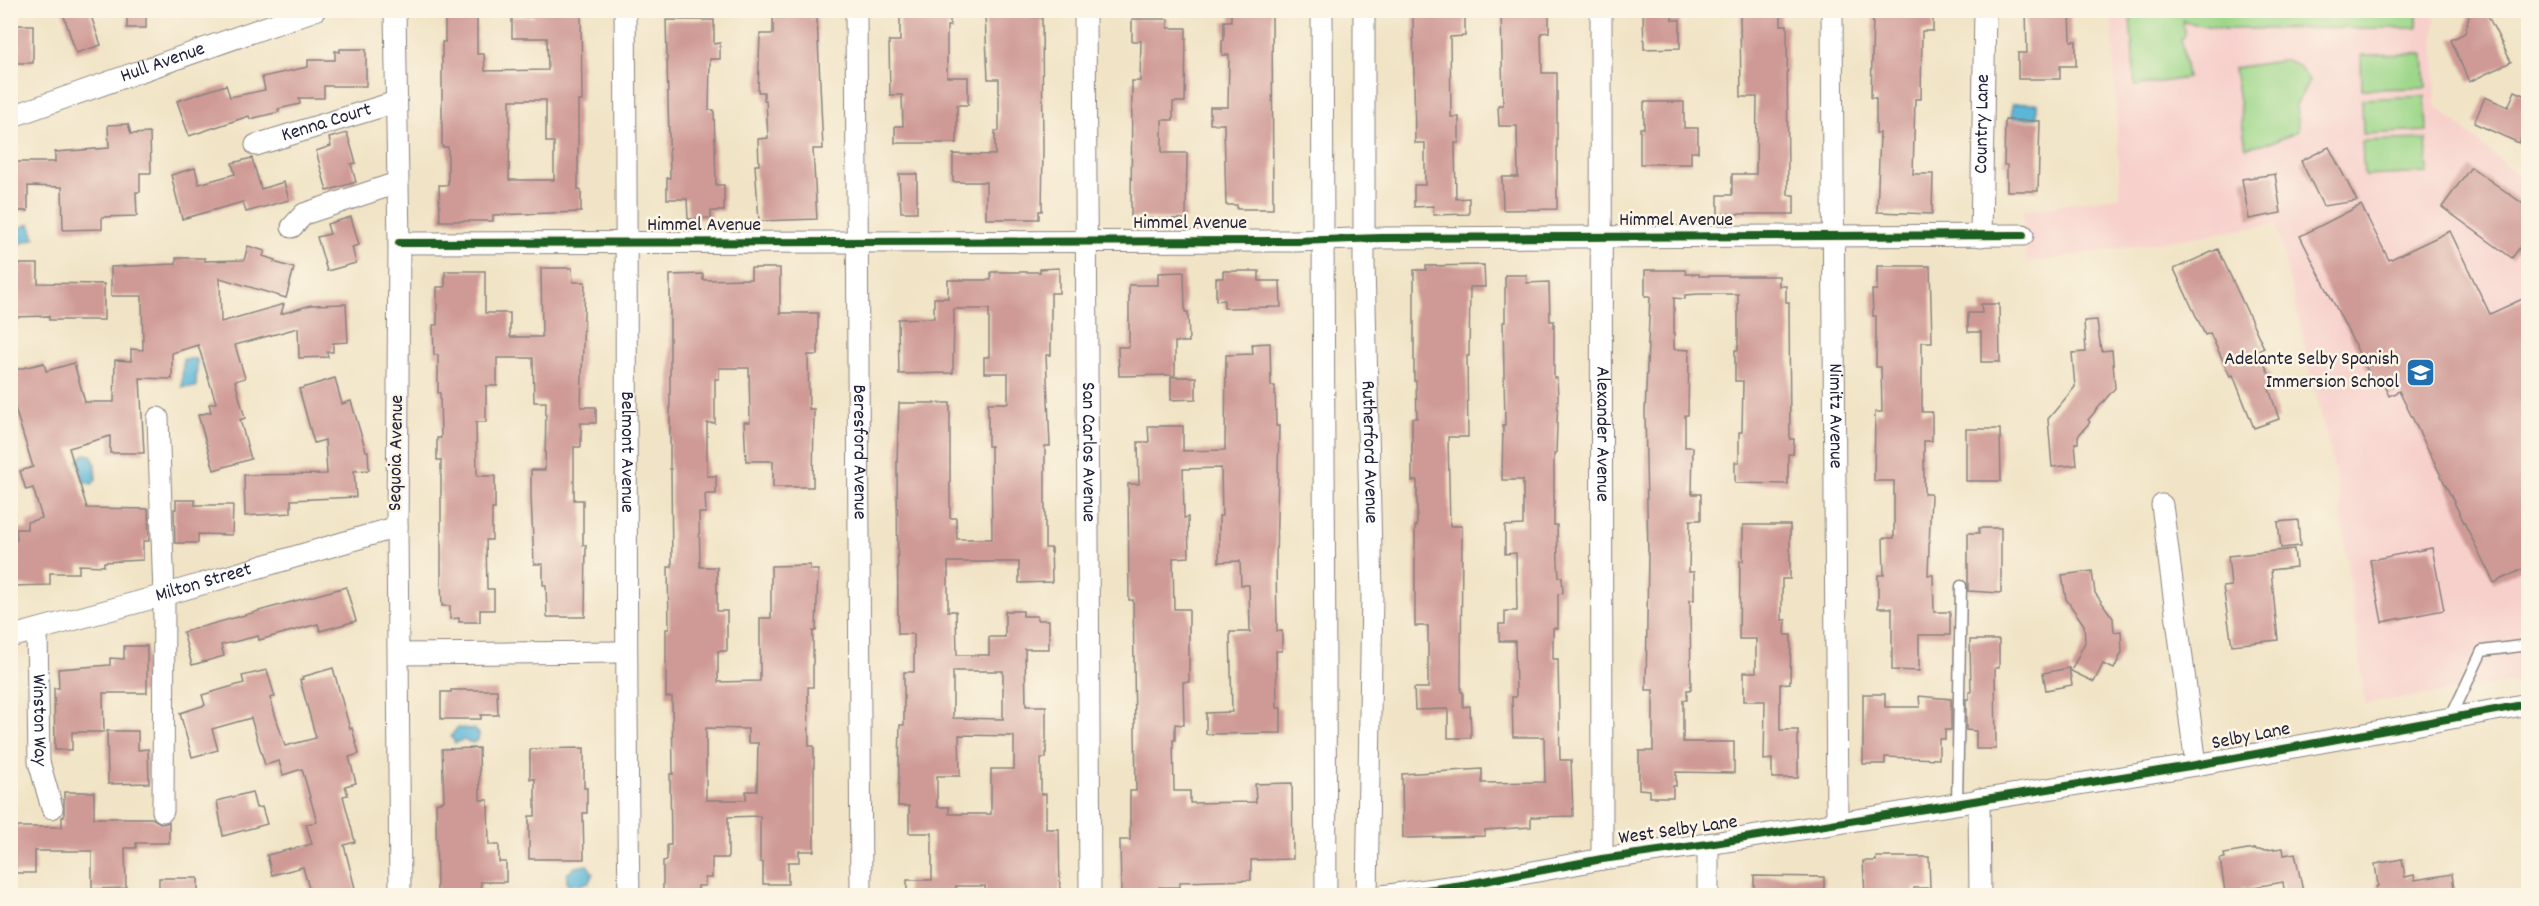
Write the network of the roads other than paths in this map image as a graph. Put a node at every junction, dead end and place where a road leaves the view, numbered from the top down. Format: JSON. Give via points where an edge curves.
{"nodes":[{"id":1,"x":315,"y":10,"type":"edge"},
{"id":2,"x":395,"y":10,"type":"edge"},
{"id":3,"x":625,"y":10,"type":"edge"},
{"id":4,"x":856,"y":10,"type":"edge"},
{"id":5,"x":1085,"y":10,"type":"edge"},
{"id":6,"x":1322,"y":10,"type":"edge"},
{"id":7,"x":1364,"y":10,"type":"edge"},
{"id":8,"x":1601,"y":10,"type":"edge"},
{"id":9,"x":1832,"y":10,"type":"edge"},
{"id":10,"x":1985,"y":10,"type":"edge"},
{"id":11,"x":396,"y":102,"type":"junction"},
{"id":12,"x":10,"y":117,"type":"edge"},
{"id":13,"x":256,"y":145,"type":"dead end"},
{"id":14,"x":397,"y":183,"type":"junction"},
{"id":15,"x":292,"y":227,"type":"dead end"},
{"id":16,"x":2023,"y":235,"type":"dead end"},
{"id":17,"x":1981,"y":236,"type":"junction"},
{"id":18,"x":1601,"y":237,"type":"junction"},
{"id":19,"x":1832,"y":237,"type":"junction"},
{"id":20,"x":1364,"y":239,"type":"junction"},
{"id":21,"x":1086,"y":240,"type":"junction"},
{"id":22,"x":1323,"y":240,"type":"junction"},
{"id":23,"x":858,"y":242,"type":"junction"},
{"id":24,"x":399,"y":243,"type":"junction"},
{"id":25,"x":627,"y":243,"type":"junction"},
{"id":26,"x":158,"y":418,"type":"dead end"},
{"id":27,"x":2162,"y":505,"type":"dead end"},
{"id":28,"x":397,"y":527,"type":"junction"},
{"id":29,"x":1961,"y":586,"type":"dead end"},
{"id":30,"x":164,"y":595,"type":"junction"},
{"id":31,"x":37,"y":630,"type":"junction"},
{"id":32,"x":10,"y":637,"type":"edge"},
{"id":33,"x":2529,"y":645,"type":"edge"},
{"id":34,"x":625,"y":652,"type":"junction"},
{"id":35,"x":399,"y":654,"type":"junction"},
{"id":36,"x":2529,"y":704,"type":"edge"},
{"id":37,"x":2451,"y":717,"type":"junction"},
{"id":38,"x":2196,"y":765,"type":"junction"},
{"id":39,"x":1979,"y":799,"type":"junction"},
{"id":40,"x":1957,"y":803,"type":"junction"},
{"id":41,"x":52,"y":808,"type":"dead end"},
{"id":42,"x":162,"y":811,"type":"dead end"},
{"id":43,"x":1837,"y":823,"type":"junction"},
{"id":44,"x":1708,"y":844,"type":"junction"},
{"id":45,"x":1602,"y":859,"type":"junction"},
{"id":46,"x":1463,"y":890,"type":"edge"},
{"id":47,"x":400,"y":896,"type":"edge"},
{"id":48,"x":628,"y":896,"type":"edge"},
{"id":49,"x":861,"y":896,"type":"edge"},
{"id":50,"x":1090,"y":896,"type":"edge"},
{"id":51,"x":1326,"y":896,"type":"edge"},
{"id":52,"x":1367,"y":896,"type":"edge"},
{"id":53,"x":1382,"y":896,"type":"edge"},
{"id":54,"x":1708,"y":896,"type":"edge"},
{"id":55,"x":1980,"y":896,"type":"edge"}],
"edges":[{"from":1,"to":12,"type":"street","name":"Hull Avenue"},
{"from":2,"to":11,"type":"street","name":"Sequoia Avenue"},
{"from":3,"to":25,"type":"street","name":"Belmont Avenue"},
{"from":4,"to":23,"type":"street","name":"Beresford Avenue"},
{"from":5,"to":21,"type":"street","name":"San Carlos Avenue"},
{"from":6,"to":22,"type":"street"},
{"from":7,"to":20,"type":"street","name":"Rutherford Avenue"},
{"from":8,"to":18,"type":"street","name":"Alexander Avenue"},
{"from":9,"to":19,"type":"street","name":"Nimitz Avenue"},
{"from":10,"to":17,"type":"street","name":"Country Lane"},
{"from":11,"to":13,"type":"street","name":"Kenna Court"},
{"from":11,"to":14,"type":"street","name":"Sequoia Avenue"},
{"from":14,"to":15,"type":"street","via":[[304,214]]},
{"from":14,"to":24,"type":"street","name":"Sequoia Avenue"},
{"from":16,"to":17,"type":"street","name":"Himmel Avenue"},
{"from":17,"to":19,"type":"street","name":"Himmel Avenue"},
{"from":18,"to":19,"type":"street","name":"Himmel Avenue"},
{"from":18,"to":20,"type":"street","name":"Himmel Avenue"},
{"from":18,"to":45,"type":"street","name":"Alexander Avenue"},
{"from":19,"to":43,"type":"street","name":"Nimitz Avenue"},
{"from":20,"to":22,"type":"street","name":"Himmel Avenue"},
{"from":20,"to":52,"type":"street","name":"Rutherford Avenue","via":[[1372,594]]},
{"from":21,"to":22,"type":"street","name":"Himmel Avenue"},
{"from":21,"to":23,"type":"street","name":"Himmel Avenue"},
{"from":21,"to":50,"type":"street","name":"San Carlos Avenue"},
{"from":22,"to":51,"type":"street"},
{"from":23,"to":25,"type":"street","name":"Himmel Avenue"},
{"from":23,"to":49,"type":"street","name":"Beresford Avenue"},
{"from":24,"to":25,"type":"street","name":"Himmel Avenue"},
{"from":24,"to":28,"type":"street","name":"Sequoia Avenue"},
{"from":25,"to":34,"type":"street","name":"Belmont Avenue"},
{"from":26,"to":30,"type":"street"},
{"from":27,"to":38,"type":"street","name":"Selby Lane"},
{"from":28,"to":30,"type":"street","name":"Milton Street"},
{"from":28,"to":35,"type":"street","name":"Sequoia Avenue"},
{"from":29,"to":40,"type":"lane"},
{"from":30,"to":31,"type":"street","name":"Milton Street"},
{"from":30,"to":42,"type":"street"},
{"from":31,"to":32,"type":"street","name":"Milton Street"},
{"from":31,"to":41,"type":"street","name":"Winston Way","via":[[39,762]]},
{"from":33,"to":37,"type":"lane","via":[[2482,651]]},
{"from":34,"to":35,"type":"street"},
{"from":34,"to":48,"type":"street","name":"Belmont Avenue"},
{"from":35,"to":47,"type":"street","name":"Sequoia Avenue"},
{"from":36,"to":37,"type":"street","name":"Selby Lane"},
{"from":37,"to":38,"type":"street","name":"Selby Lane"},
{"from":38,"to":39,"type":"street","name":"Selby Lane"},
{"from":39,"to":40,"type":"street","name":"West Selby Lane"},
{"from":39,"to":55,"type":"street"},
{"from":40,"to":43,"type":"street","name":"West Selby Lane"},
{"from":43,"to":44,"type":"street","name":"West Selby Lane"},
{"from":44,"to":45,"type":"street","name":"West Selby Lane"},
{"from":44,"to":54,"type":"street"},
{"from":45,"to":46,"type":"street","name":"West Selby Lane"},
{"from":46,"to":53,"type":"street","name":"West Selby Lane"}]}
